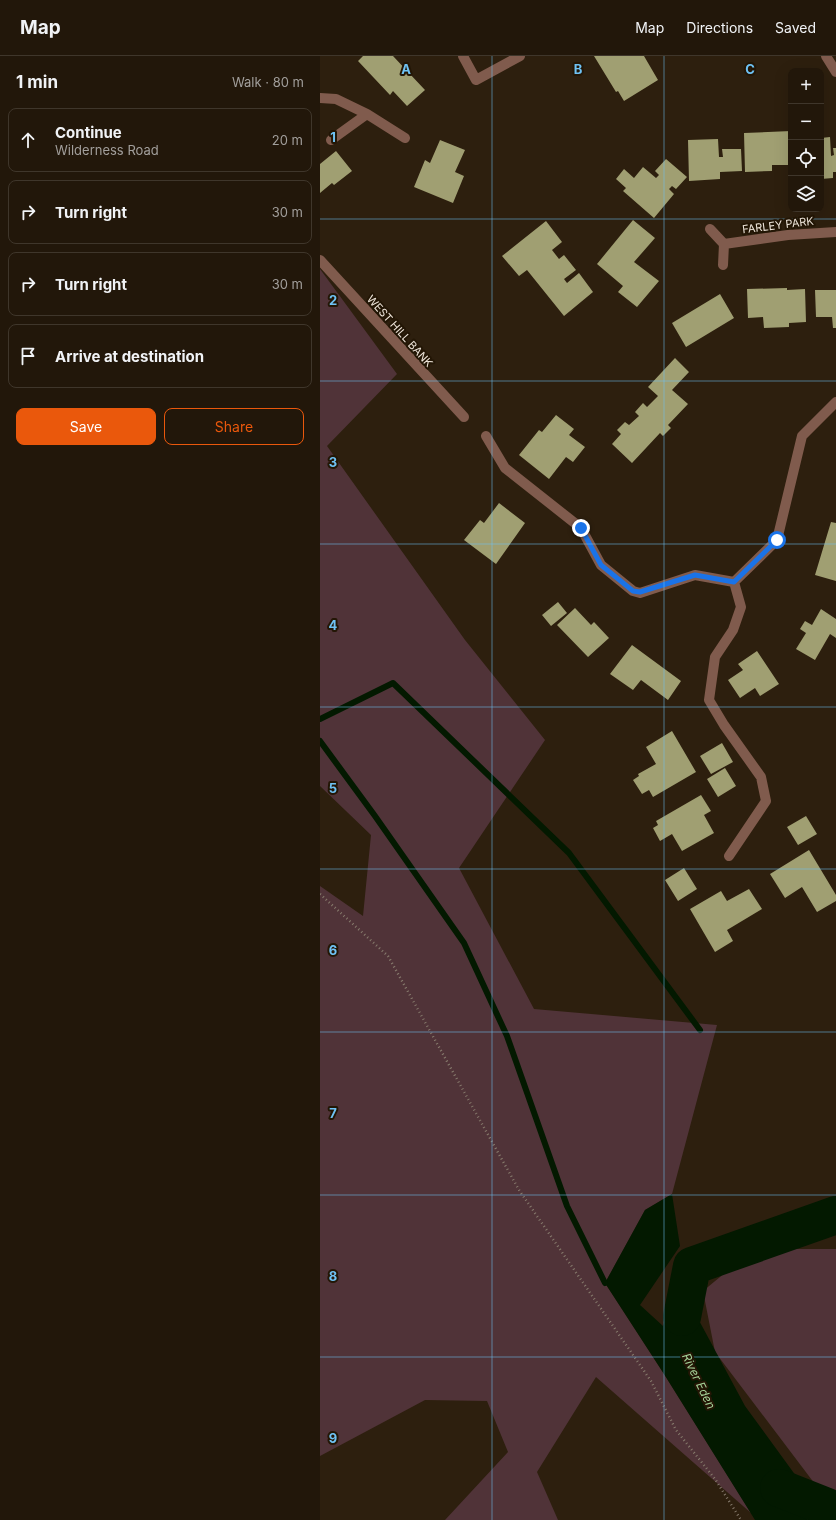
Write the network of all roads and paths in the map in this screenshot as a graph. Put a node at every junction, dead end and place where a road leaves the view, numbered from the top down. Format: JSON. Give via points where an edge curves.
{"nodes":[{"id":1,"x":463,"y":56,"type":"edge"},
{"id":2,"x":520,"y":56,"type":"edge"},
{"id":3,"x":826,"y":56,"type":"edge"},
{"id":4,"x":836,"y":72,"type":"edge"},
{"id":5,"x":320,"y":98,"type":"edge"},
{"id":6,"x":367,"y":114,"type":"junction"},
{"id":7,"x":405,"y":138,"type":"dead end"},
{"id":8,"x":331,"y":140,"type":"dead end"},
{"id":9,"x":710,"y":229,"type":"dead end"},
{"id":10,"x":836,"y":232,"type":"edge"},
{"id":11,"x":724,"y":244,"type":"junction"},
{"id":12,"x":320,"y":260,"type":"edge"},
{"id":13,"x":723,"y":265,"type":"dead end"},
{"id":14,"x":836,"y":402,"type":"edge"},
{"id":15,"x":464,"y":417,"type":"dead end"},
{"id":16,"x":486,"y":436,"type":"dead end"},
{"id":17,"x":734,"y":582,"type":"junction"},
{"id":18,"x":729,"y":856,"type":"dead end"},
{"id":19,"x":320,"y":894,"type":"edge"},
{"id":20,"x":741,"y":1520,"type":"edge"}],
"edges":[{"from":1,"to":2,"type":"street","via":[[476,80]]},
{"from":3,"to":4,"type":"street"},
{"from":5,"to":6,"type":"street","via":[[336,99]]},
{"from":6,"to":7,"type":"street"},
{"from":6,"to":8,"type":"street"},
{"from":9,"to":11,"type":"street"},
{"from":10,"to":11,"type":"street","name":"FARLEY PARK","via":[[788,235]]},
{"from":11,"to":13,"type":"street"},
{"from":12,"to":15,"type":"street","name":"WEST HILL BANK"},
{"from":14,"to":17,"type":"street","via":[[802,436],[777,540]]},
{"from":16,"to":17,"type":"street","via":[[505,468],[581,528],[601,565],[633,591],[640,592],[695,575]]},
{"from":17,"to":18,"type":"street","via":[[741,607],[733,630],[715,657],[709,700],[761,777],[766,801]]},
{"from":19,"to":20,"type":"path","via":[[388,956],[519,1190],[651,1381],[676,1430],[715,1479]]}]}
